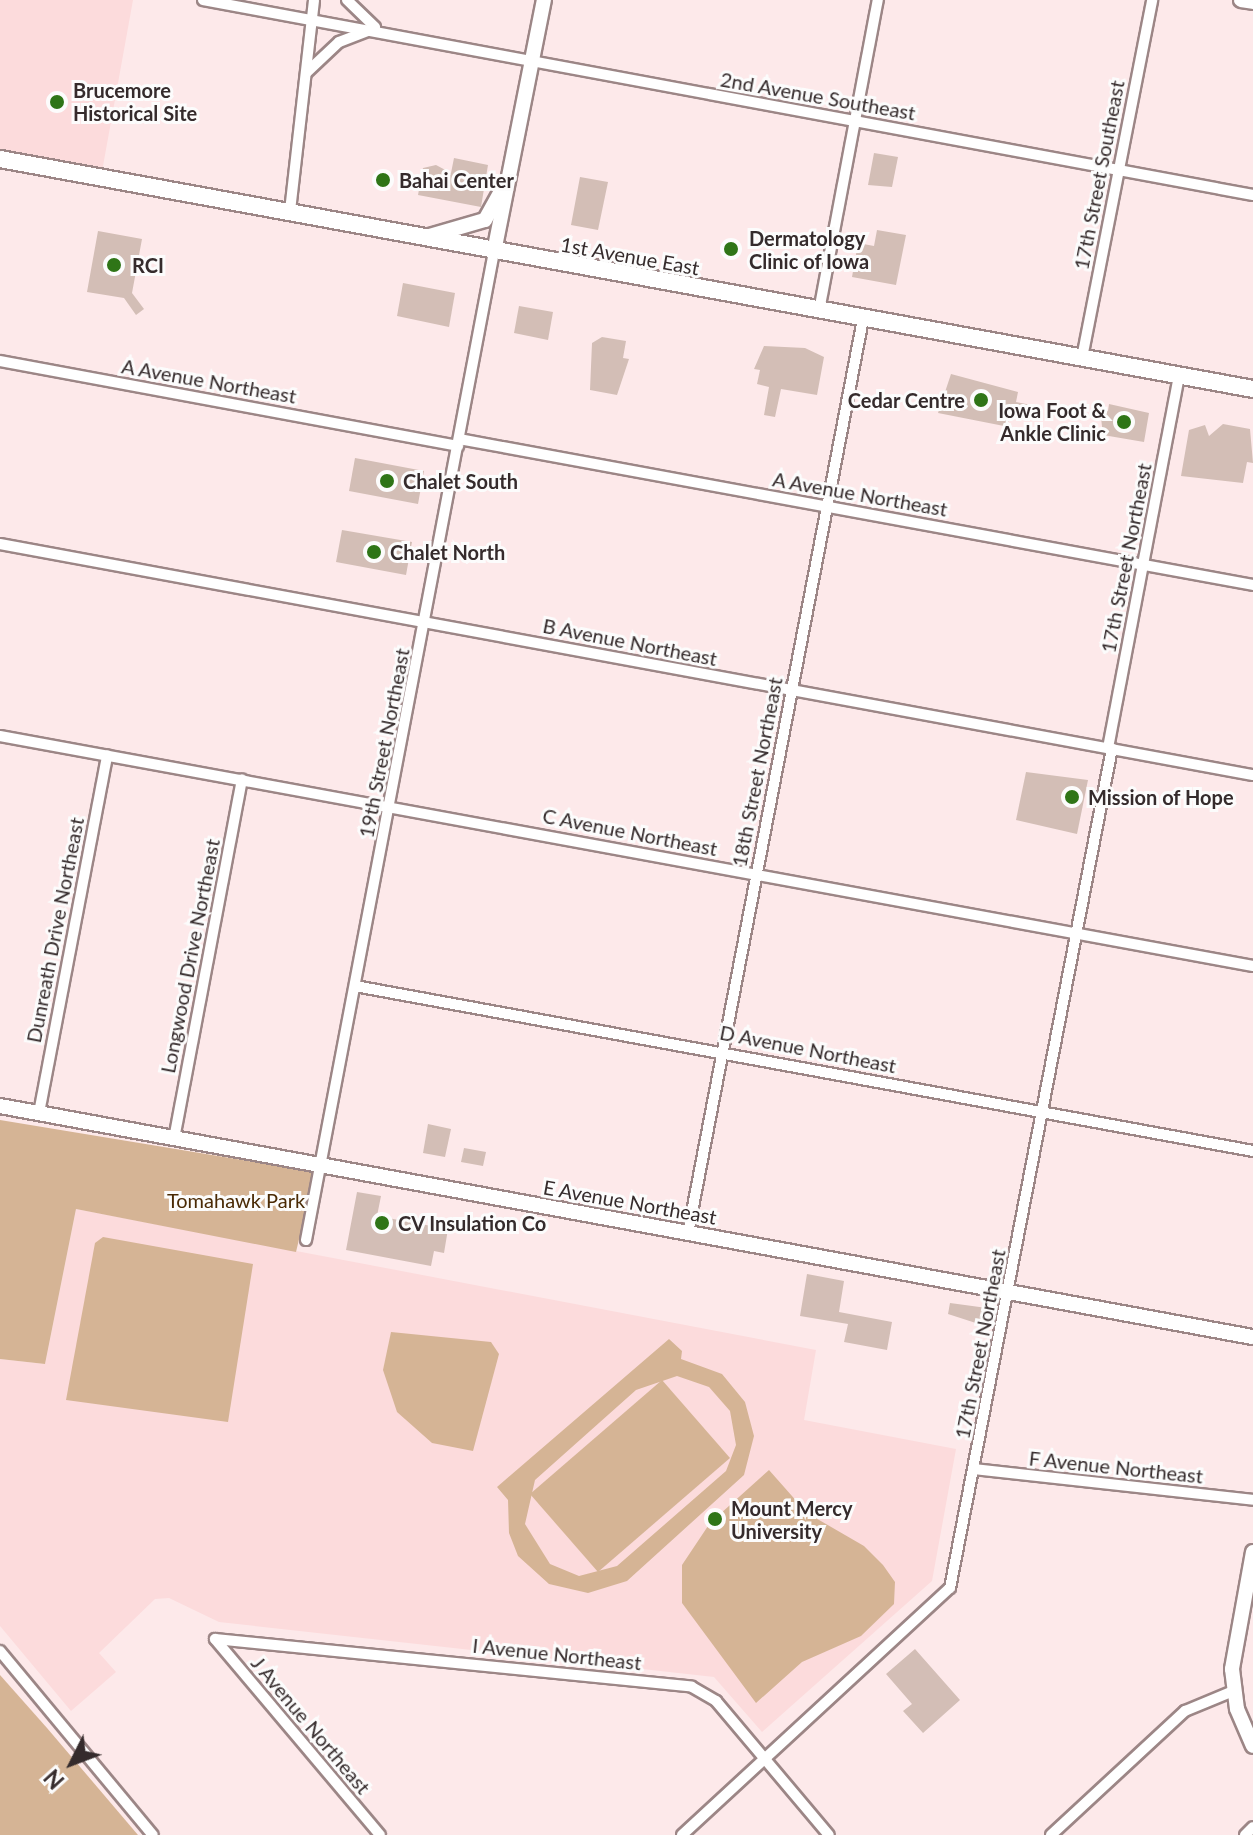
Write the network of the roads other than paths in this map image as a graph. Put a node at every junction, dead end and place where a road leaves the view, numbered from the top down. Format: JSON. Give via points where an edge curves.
{"nodes":[{"id":1,"x":203,"y":0,"type":"edge"},
{"id":2,"x":314,"y":0,"type":"edge"},
{"id":3,"x":347,"y":0,"type":"edge"},
{"id":4,"x":544,"y":0,"type":"edge"},
{"id":5,"x":878,"y":0,"type":"edge"},
{"id":6,"x":1152,"y":0,"type":"edge"},
{"id":7,"x":1241,"y":0,"type":"edge"},
{"id":8,"x":1253,"y":2,"type":"edge"},
{"id":9,"x":312,"y":18,"type":"junction"},
{"id":10,"x":377,"y":28,"type":"junction"},
{"id":11,"x":532,"y":62,"type":"junction"},
{"id":12,"x":306,"y":73,"type":"junction"},
{"id":13,"x":856,"y":122,"type":"junction"},
{"id":14,"x":0,"y":159,"type":"edge"},
{"id":15,"x":512,"y":165,"type":"junction"},
{"id":16,"x":1119,"y":170,"type":"junction"},
{"id":17,"x":1253,"y":195,"type":"edge"},
{"id":18,"x":290,"y":211,"type":"junction"},
{"id":19,"x":419,"y":238,"type":"junction"},
{"id":20,"x":494,"y":252,"type":"junction"},
{"id":21,"x":819,"y":311,"type":"junction"},
{"id":22,"x":863,"y":319,"type":"junction"},
{"id":23,"x":1082,"y":358,"type":"junction"},
{"id":24,"x":0,"y":361,"type":"edge"},
{"id":25,"x":1179,"y":376,"type":"junction"},
{"id":26,"x":1253,"y":389,"type":"edge"},
{"id":27,"x":459,"y":442,"type":"junction"},
{"id":28,"x":827,"y":505,"type":"junction"},
{"id":29,"x":0,"y":544,"type":"edge"},
{"id":30,"x":1144,"y":565,"type":"junction"},
{"id":31,"x":1253,"y":585,"type":"edge"},
{"id":32,"x":426,"y":623,"type":"junction"},
{"id":33,"x":791,"y":691,"type":"junction"},
{"id":34,"x":0,"y":736,"type":"edge"},
{"id":35,"x":1110,"y":748,"type":"junction"},
{"id":36,"x":107,"y":755,"type":"junction"},
{"id":37,"x":1253,"y":775,"type":"edge"},
{"id":38,"x":242,"y":779,"type":"junction"},
{"id":39,"x":389,"y":806,"type":"junction"},
{"id":40,"x":756,"y":874,"type":"junction"},
{"id":41,"x":1078,"y":933,"type":"junction"},
{"id":42,"x":1253,"y":966,"type":"edge"},
{"id":43,"x":355,"y":986,"type":"junction"},
{"id":44,"x":723,"y":1052,"type":"junction"},
{"id":45,"x":0,"y":1106,"type":"edge"},
{"id":46,"x":1043,"y":1112,"type":"junction"},
{"id":47,"x":39,"y":1113,"type":"junction"},
{"id":48,"x":174,"y":1139,"type":"junction"},
{"id":49,"x":1253,"y":1151,"type":"edge"},
{"id":50,"x":320,"y":1164,"type":"junction"},
{"id":51,"x":688,"y":1233,"type":"junction"},
{"id":52,"x":306,"y":1240,"type":"dead end"},
{"id":53,"x":1008,"y":1291,"type":"junction"},
{"id":54,"x":1253,"y":1337,"type":"edge"},
{"id":55,"x":974,"y":1469,"type":"junction"},
{"id":56,"x":1253,"y":1500,"type":"edge"},
{"id":57,"x":1253,"y":1552,"type":"edge"},
{"id":58,"x":215,"y":1639,"type":"joint"},
{"id":59,"x":0,"y":1651,"type":"edge"},
{"id":60,"x":1233,"y":1691,"type":"junction"},
{"id":61,"x":1253,"y":1746,"type":"edge"},
{"id":62,"x":766,"y":1759,"type":"junction"},
{"id":63,"x":1253,"y":1827,"type":"edge"},
{"id":64,"x":153,"y":1835,"type":"edge"},
{"id":65,"x":380,"y":1835,"type":"edge"},
{"id":66,"x":682,"y":1835,"type":"edge"},
{"id":67,"x":829,"y":1835,"type":"edge"},
{"id":68,"x":1051,"y":1835,"type":"edge"},
{"id":69,"x":1245,"y":1835,"type":"edge"}],
"edges":[{"from":1,"to":9,"type":"street","name":"2nd Avenue Southeast"},
{"from":2,"to":9,"type":"street"},
{"from":3,"to":10,"type":"street"},
{"from":4,"to":11,"type":"street"},
{"from":5,"to":13,"type":"street"},
{"from":6,"to":16,"type":"street","name":"17th Street Southeast"},
{"from":7,"to":8,"type":"street"},
{"from":9,"to":10,"type":"street","name":"2nd Avenue Southeast"},
{"from":9,"to":12,"type":"street"},
{"from":10,"to":11,"type":"street","name":"2nd Avenue Southeast"},
{"from":10,"to":12,"type":"street","via":[[339,42]]},
{"from":11,"to":13,"type":"street","name":"2nd Avenue Southeast"},
{"from":11,"to":15,"type":"street"},
{"from":12,"to":18,"type":"street"},
{"from":13,"to":16,"type":"street","name":"2nd Avenue Southeast"},
{"from":13,"to":21,"type":"street"},
{"from":14,"to":18,"type":"main road","name":"1st Avenue East"},
{"from":15,"to":19,"type":"street","via":[[485,220]]},
{"from":15,"to":20,"type":"street"},
{"from":16,"to":17,"type":"street","name":"2nd Avenue Southeast"},
{"from":16,"to":23,"type":"street","name":"17th Street Southeast"},
{"from":18,"to":19,"type":"main road","name":"1st Avenue East"},
{"from":19,"to":20,"type":"main road","name":"1st Avenue East"},
{"from":20,"to":21,"type":"main road","name":"1st Avenue East"},
{"from":20,"to":27,"type":"street","name":"19th Street Northeast"},
{"from":21,"to":22,"type":"main road","name":"1st Avenue East"},
{"from":22,"to":23,"type":"main road","name":"1st Avenue East"},
{"from":22,"to":28,"type":"street","name":"18th Street Northeast"},
{"from":23,"to":25,"type":"main road","name":"1st Avenue East"},
{"from":24,"to":27,"type":"street","name":"A Avenue Northeast"},
{"from":25,"to":26,"type":"main road","name":"1st Avenue East"},
{"from":25,"to":30,"type":"street","name":"17th Street Northeast"},
{"from":27,"to":28,"type":"street","name":"A Avenue Northeast"},
{"from":27,"to":32,"type":"street","name":"19th Street Northeast"},
{"from":28,"to":30,"type":"street","name":"A Avenue Northeast"},
{"from":28,"to":33,"type":"street","name":"18th Street Northeast"},
{"from":29,"to":32,"type":"street","name":"B Avenue Northeast"},
{"from":30,"to":31,"type":"street","name":"A Avenue Northeast"},
{"from":30,"to":35,"type":"street","name":"17th Street Northeast"},
{"from":32,"to":33,"type":"street","name":"B Avenue Northeast"},
{"from":32,"to":39,"type":"street","name":"19th Street Northeast"},
{"from":33,"to":35,"type":"street","name":"B Avenue Northeast"},
{"from":33,"to":40,"type":"street","name":"18th Street Northeast"},
{"from":34,"to":36,"type":"street","name":"C Avenue Northeast"},
{"from":35,"to":37,"type":"street","name":"B Avenue Northeast"},
{"from":35,"to":41,"type":"street","name":"17th Street Northeast"},
{"from":36,"to":38,"type":"street","name":"C Avenue Northeast"},
{"from":36,"to":47,"type":"street","name":"Dunreath Drive Northeast"},
{"from":38,"to":39,"type":"street","name":"C Avenue Northeast"},
{"from":38,"to":48,"type":"street","name":"Longwood Drive Northeast"},
{"from":39,"to":40,"type":"street","name":"C Avenue Northeast"},
{"from":39,"to":43,"type":"street","name":"19th Street Northeast"},
{"from":40,"to":41,"type":"street","name":"C Avenue Northeast"},
{"from":40,"to":44,"type":"street","name":"18th Street Northeast"},
{"from":41,"to":42,"type":"street","name":"C Avenue Northeast"},
{"from":41,"to":46,"type":"street","name":"17th Street Northeast"},
{"from":43,"to":44,"type":"street","name":"D Avenue Northeast"},
{"from":43,"to":50,"type":"street","name":"19th Street Northeast"},
{"from":44,"to":46,"type":"street","name":"D Avenue Northeast"},
{"from":44,"to":51,"type":"street","name":"18th Street Northeast"},
{"from":45,"to":47,"type":"street","name":"E Avenue Northeast"},
{"from":46,"to":49,"type":"street","name":"D Avenue Northeast"},
{"from":46,"to":53,"type":"street","name":"17th Street Northeast"},
{"from":47,"to":48,"type":"street","name":"E Avenue Northeast"},
{"from":48,"to":50,"type":"street","name":"E Avenue Northeast"},
{"from":50,"to":51,"type":"street","name":"E Avenue Northeast"},
{"from":50,"to":52,"type":"street","name":"19th Street Northeast"},
{"from":51,"to":53,"type":"street","name":"E Avenue Northeast"},
{"from":53,"to":54,"type":"street","name":"E Avenue Northeast"},
{"from":53,"to":55,"type":"street","name":"17th Street Northeast"},
{"from":55,"to":56,"type":"street","name":"F Avenue Northeast"},
{"from":55,"to":62,"type":"street","name":"17th Street Northeast","via":[[954,1572],[941,1602]]},
{"from":57,"to":60,"type":"street","via":[[1233,1658]]},
{"from":58,"to":62,"type":"street","name":"I Avenue Northeast","via":[[680,1684],[716,1701]]},
{"from":58,"to":65,"type":"street","name":"J Avenue Northeast"},
{"from":59,"to":64,"type":"street"},
{"from":60,"to":61,"type":"street"},
{"from":60,"to":68,"type":"street","via":[[1185,1711]]},
{"from":62,"to":66,"type":"street","name":"17th Street Northeast"},
{"from":62,"to":67,"type":"street","name":"I Avenue Northeast"},
{"from":63,"to":69,"type":"street"}]}
